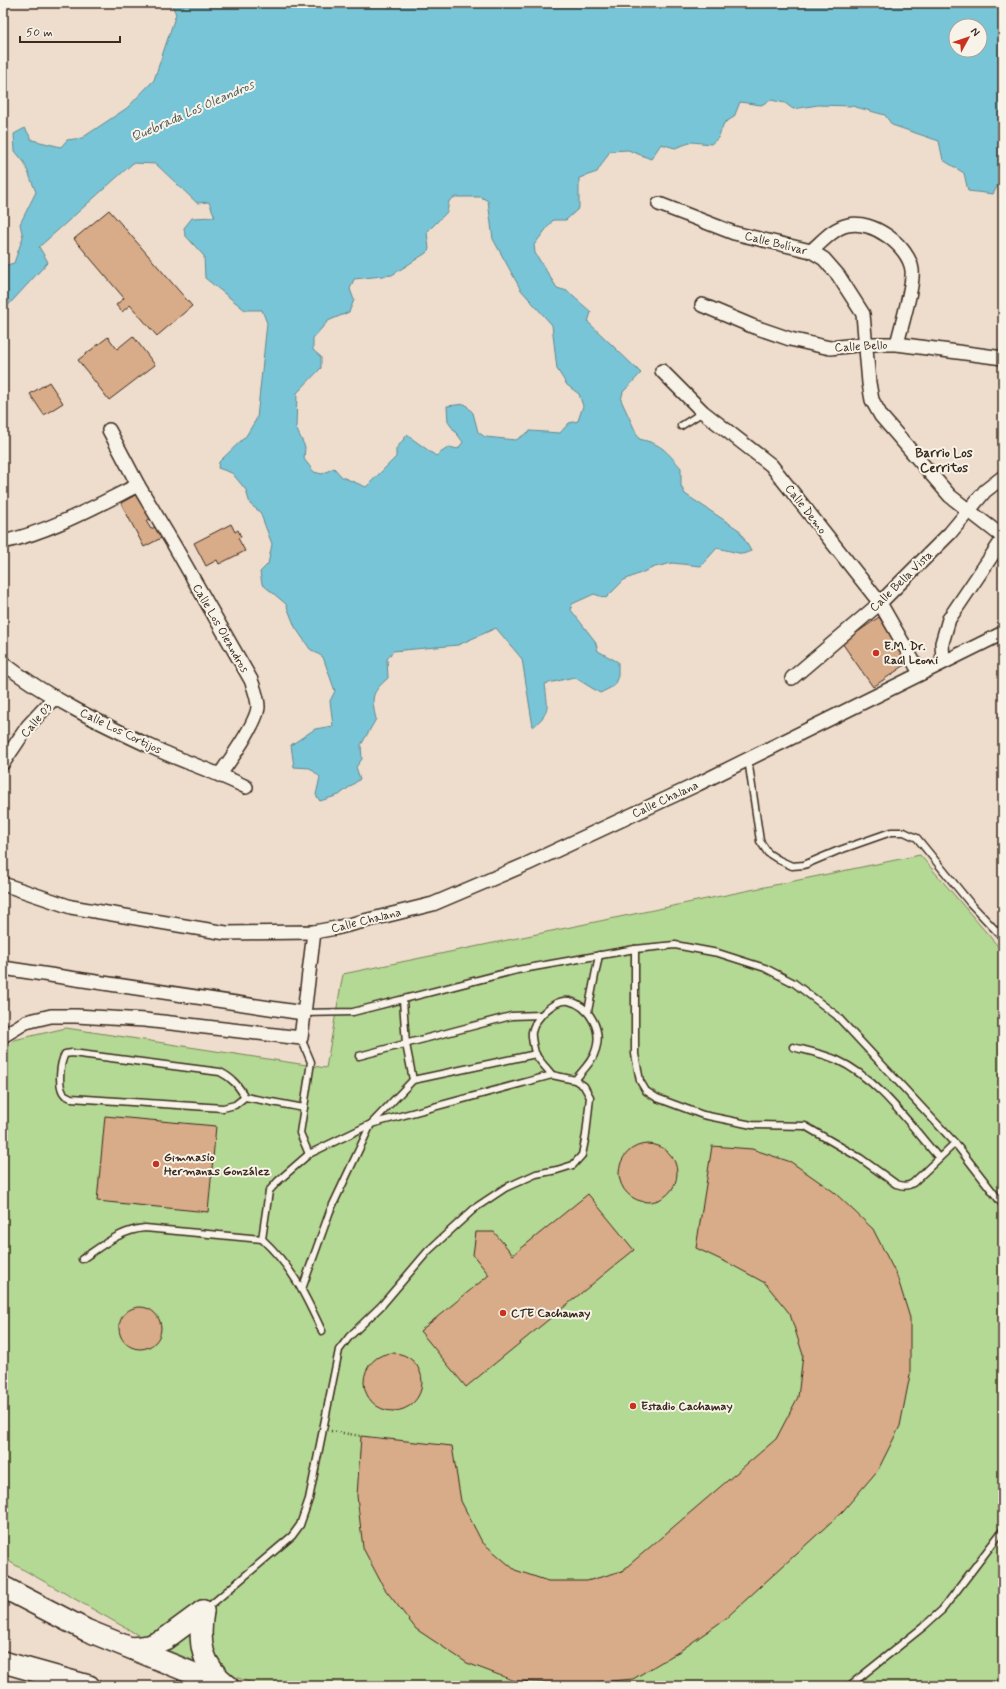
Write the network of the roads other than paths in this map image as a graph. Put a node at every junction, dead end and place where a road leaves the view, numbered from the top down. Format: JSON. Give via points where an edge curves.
{"nodes":[{"id":1,"x":659,"y":204,"type":"dead end"},
{"id":2,"x":811,"y":251,"type":"junction"},
{"id":3,"x":702,"y":305,"type":"dead end"},
{"id":4,"x":865,"y":344,"type":"junction"},
{"id":5,"x":897,"y":344,"type":"junction"},
{"id":6,"x":1003,"y":358,"type":"edge"},
{"id":7,"x":662,"y":371,"type":"dead end"},
{"id":8,"x":703,"y":412,"type":"junction"},
{"id":9,"x":681,"y":426,"type":"dead end"},
{"id":10,"x":109,"y":430,"type":"dead end"},
{"id":11,"x":1003,"y":477,"type":"edge"},
{"id":12,"x":138,"y":485,"type":"junction"},
{"id":13,"x":969,"y":510,"type":"junction"},
{"id":14,"x":1003,"y":538,"type":"edge"},
{"id":15,"x":3,"y":542,"type":"edge"},
{"id":16,"x":880,"y":603,"type":"junction"},
{"id":17,"x":1003,"y":633,"type":"edge"},
{"id":18,"x":943,"y":662,"type":"junction"},
{"id":19,"x":3,"y":663,"type":"edge"},
{"id":20,"x":920,"y":673,"type":"junction"},
{"id":21,"x":792,"y":678,"type":"dead end"},
{"id":22,"x":55,"y":697,"type":"junction"},
{"id":23,"x":748,"y":759,"type":"junction"},
{"id":24,"x":3,"y":763,"type":"edge"},
{"id":25,"x":220,"y":774,"type":"junction"},
{"id":26,"x":246,"y":787,"type":"dead end"},
{"id":27,"x":3,"y":884,"type":"edge"},
{"id":28,"x":314,"y":932,"type":"junction"},
{"id":29,"x":1003,"y":938,"type":"edge"},
{"id":30,"x":635,"y":949,"type":"junction"},
{"id":31,"x":599,"y":955,"type":"junction"},
{"id":32,"x":3,"y":968,"type":"edge"},
{"id":33,"x":403,"y":1000,"type":"junction"},
{"id":34,"x":588,"y":1011,"type":"junction"},
{"id":35,"x":303,"y":1013,"type":"junction"},
{"id":36,"x":541,"y":1014,"type":"junction"},
{"id":37,"x":3,"y":1036,"type":"edge"},
{"id":38,"x":301,"y":1038,"type":"junction"},
{"id":39,"x":406,"y":1044,"type":"junction"},
{"id":40,"x":793,"y":1047,"type":"dead end"},
{"id":41,"x":536,"y":1054,"type":"junction"},
{"id":42,"x":359,"y":1056,"type":"dead end"},
{"id":43,"x":552,"y":1075,"type":"junction"},
{"id":44,"x":414,"y":1080,"type":"junction"},
{"id":45,"x":575,"y":1080,"type":"junction"},
{"id":46,"x":245,"y":1097,"type":"junction"},
{"id":47,"x":304,"y":1108,"type":"junction"},
{"id":48,"x":371,"y":1124,"type":"junction"},
{"id":49,"x":955,"y":1143,"type":"junction"},
{"id":50,"x":309,"y":1154,"type":"junction"},
{"id":51,"x":939,"y":1158,"type":"junction"},
{"id":52,"x":1003,"y":1205,"type":"edge"},
{"id":53,"x":262,"y":1239,"type":"junction"},
{"id":54,"x":82,"y":1259,"type":"dead end"},
{"id":55,"x":302,"y":1289,"type":"junction"},
{"id":56,"x":322,"y":1331,"type":"dead end"},
{"id":57,"x":1003,"y":1530,"type":"edge"},
{"id":58,"x":3,"y":1587,"type":"edge"},
{"id":59,"x":203,"y":1611,"type":"junction"},
{"id":60,"x":132,"y":1648,"type":"junction"},
{"id":61,"x":3,"y":1662,"type":"edge"},
{"id":62,"x":89,"y":1686,"type":"edge"},
{"id":63,"x":224,"y":1686,"type":"edge"},
{"id":64,"x":228,"y":1686,"type":"edge"},
{"id":65,"x":849,"y":1686,"type":"edge"}],
"edges":[{"from":1,"to":2,"type":"street","name":"Calle Bolívar","via":[[734,233]]},
{"from":2,"to":4,"type":"street","name":"Calle Bolívar","via":[[824,259],[838,275],[863,314]]},
{"from":2,"to":5,"type":"street","via":[[836,229],[860,224],[884,233],[899,245],[909,257],[912,271]]},
{"from":3,"to":4,"type":"street","name":"Calle Bello","via":[[790,339],[830,348]]},
{"from":4,"to":5,"type":"street","name":"Calle Bello"},
{"from":4,"to":13,"type":"street","name":"Calle Bolívar","via":[[872,400],[881,416],[950,496]]},
{"from":5,"to":6,"type":"street","name":"Calle Bello"},
{"from":7,"to":8,"type":"street","name":"Calle Demo"},
{"from":8,"to":9,"type":"lane"},
{"from":8,"to":16,"type":"street","name":"Calle Demo","via":[[771,465]]},
{"from":10,"to":12,"type":"street","name":"Calle Los Oleandros"},
{"from":11,"to":13,"type":"street","name":"Calle Bella Vista","via":[[985,491]]},
{"from":12,"to":15,"type":"street","via":[[80,514],[19,539]]},
{"from":12,"to":25,"type":"street","name":"Calle Los Oleandros","via":[[251,680],[255,693],[258,707],[254,719]]},
{"from":13,"to":14,"type":"street","name":"Calle Bolívar"},
{"from":13,"to":16,"type":"street","name":"Calle Bella Vista","via":[[950,533]]},
{"from":14,"to":18,"type":"street","via":[[949,619],[942,643]]},
{"from":16,"to":20,"type":"street","name":"Calle Demo"},
{"from":16,"to":21,"type":"street","name":"Calle Bella Vista"},
{"from":17,"to":18,"type":"street","name":"Calle Chalana"},
{"from":18,"to":20,"type":"street","name":"Calle Chalana"},
{"from":19,"to":22,"type":"street","name":"Calle Los Cortijos","via":[[25,680]]},
{"from":20,"to":23,"type":"street","name":"Calle Chalana"},
{"from":22,"to":24,"type":"street","name":"Calle 03","via":[[28,726]]},
{"from":22,"to":25,"type":"street","name":"Calle Los Cortijos","via":[[155,748]]},
{"from":23,"to":28,"type":"street","name":"Calle Chalana","via":[[527,864],[433,904]]},
{"from":23,"to":29,"type":"lane","via":[[760,841],[768,853],[792,866],[804,865],[891,832],[904,832],[917,838],[970,904]]},
{"from":25,"to":26,"type":"street","name":"Calle Los Cortijos"},
{"from":27,"to":28,"type":"street","name":"Calle Chalana","via":[[72,907],[226,933]]},
{"from":28,"to":35,"type":"street","name":"Calle Chalana"},
{"from":30,"to":31,"type":"lane"},
{"from":30,"to":49,"type":"lane","via":[[675,945],[718,953],[765,968],[794,983],[836,1015]]},
{"from":30,"to":51,"type":"lane","via":[[635,1054],[640,1081],[646,1091],[657,1098],[703,1115],[752,1125],[805,1126],[903,1186],[913,1183]]},
{"from":31,"to":33,"type":"lane","via":[[517,970]]},
{"from":31,"to":34,"type":"lane"},
{"from":32,"to":35,"type":"street"},
{"from":33,"to":35,"type":"lane","via":[[353,1012]]},
{"from":33,"to":39,"type":"lane"},
{"from":34,"to":36,"type":"lane","via":[[568,1001],[554,1004]]},
{"from":34,"to":45,"type":"lane","via":[[598,1037],[596,1050]]},
{"from":35,"to":38,"type":"street","name":"Calle Chalana"},
{"from":36,"to":39,"type":"lane","via":[[511,1016]]},
{"from":36,"to":41,"type":"lane","via":[[531,1032]]},
{"from":37,"to":38,"type":"street","via":[[26,1022],[63,1016],[145,1020]]},
{"from":38,"to":47,"type":"lane","via":[[311,1062]]},
{"from":39,"to":42,"type":"lane"},
{"from":39,"to":44,"type":"lane"},
{"from":40,"to":51,"type":"lane","via":[[838,1060],[856,1071],[873,1084]]},
{"from":41,"to":43,"type":"lane"},
{"from":41,"to":44,"type":"lane"},
{"from":43,"to":45,"type":"lane"},
{"from":43,"to":48,"type":"lane"},
{"from":44,"to":48,"type":"lane"},
{"from":45,"to":59,"type":"lane","via":[[584,1086],[590,1097],[582,1155],[572,1165],[536,1174],[506,1188],[475,1208],[428,1251],[349,1337],[339,1350],[310,1499],[300,1525],[292,1536]]},
{"from":46,"to":46,"type":"lane","via":[[234,1081],[220,1072],[72,1053],[65,1054],[61,1061],[61,1088],[64,1094],[71,1098],[223,1108],[235,1106]]},
{"from":46,"to":47,"type":"lane"},
{"from":47,"to":50,"type":"lane","via":[[300,1133]]},
{"from":48,"to":50,"type":"lane"},
{"from":48,"to":55,"type":"lane","via":[[330,1211]]},
{"from":49,"to":51,"type":"lane"},
{"from":49,"to":52,"type":"lane"},
{"from":50,"to":53,"type":"lane","via":[[269,1191]]},
{"from":53,"to":54,"type":"lane","via":[[133,1229],[121,1233]]},
{"from":53,"to":55,"type":"lane","via":[[290,1269]]},
{"from":55,"to":56,"type":"lane"},
{"from":57,"to":65,"type":"lane","via":[[942,1610]]},
{"from":58,"to":60,"type":"main road","via":[[86,1630]]},
{"from":59,"to":60,"type":"main road","via":[[165,1639],[149,1646]]},
{"from":59,"to":64,"type":"main road","via":[[201,1648],[218,1678]]},
{"from":60,"to":63,"type":"main road"},
{"from":61,"to":62,"type":"main road"}]}
